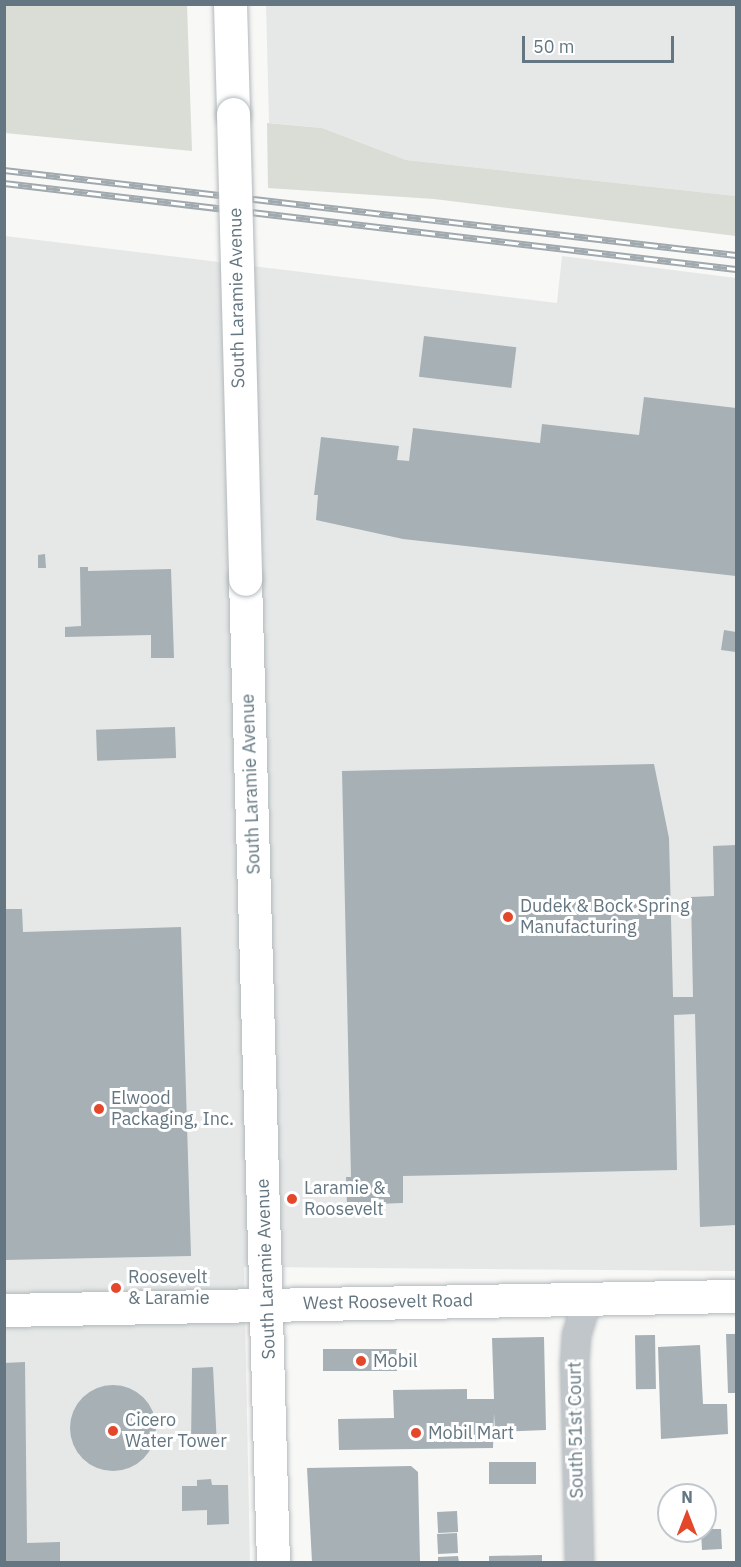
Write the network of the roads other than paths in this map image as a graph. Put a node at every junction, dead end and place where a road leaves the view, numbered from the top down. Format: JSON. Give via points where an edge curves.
{"nodes":[{"id":1,"x":230,"y":4,"type":"edge"},
{"id":2,"x":736,"y":1296,"type":"edge"},
{"id":3,"x":587,"y":1299,"type":"junction"},
{"id":4,"x":267,"y":1304,"type":"junction"},
{"id":5,"x":4,"y":1310,"type":"edge"},
{"id":6,"x":273,"y":1563,"type":"edge"},
{"id":7,"x":579,"y":1563,"type":"edge"}],
"edges":[{"from":1,"to":4,"type":"main road","name":"South Laramie Avenue","bridge":true},
{"from":2,"to":3,"type":"main road","name":"West Roosevelt Road"},
{"from":3,"to":4,"type":"main road","name":"West Roosevelt Road"},
{"from":3,"to":7,"type":"street","name":"South 51st Court","via":[[576,1335],[574,1365]]},
{"from":4,"to":5,"type":"main road","name":"West Roosevelt Road"},
{"from":4,"to":6,"type":"main road","name":"South Laramie Avenue"}]}
